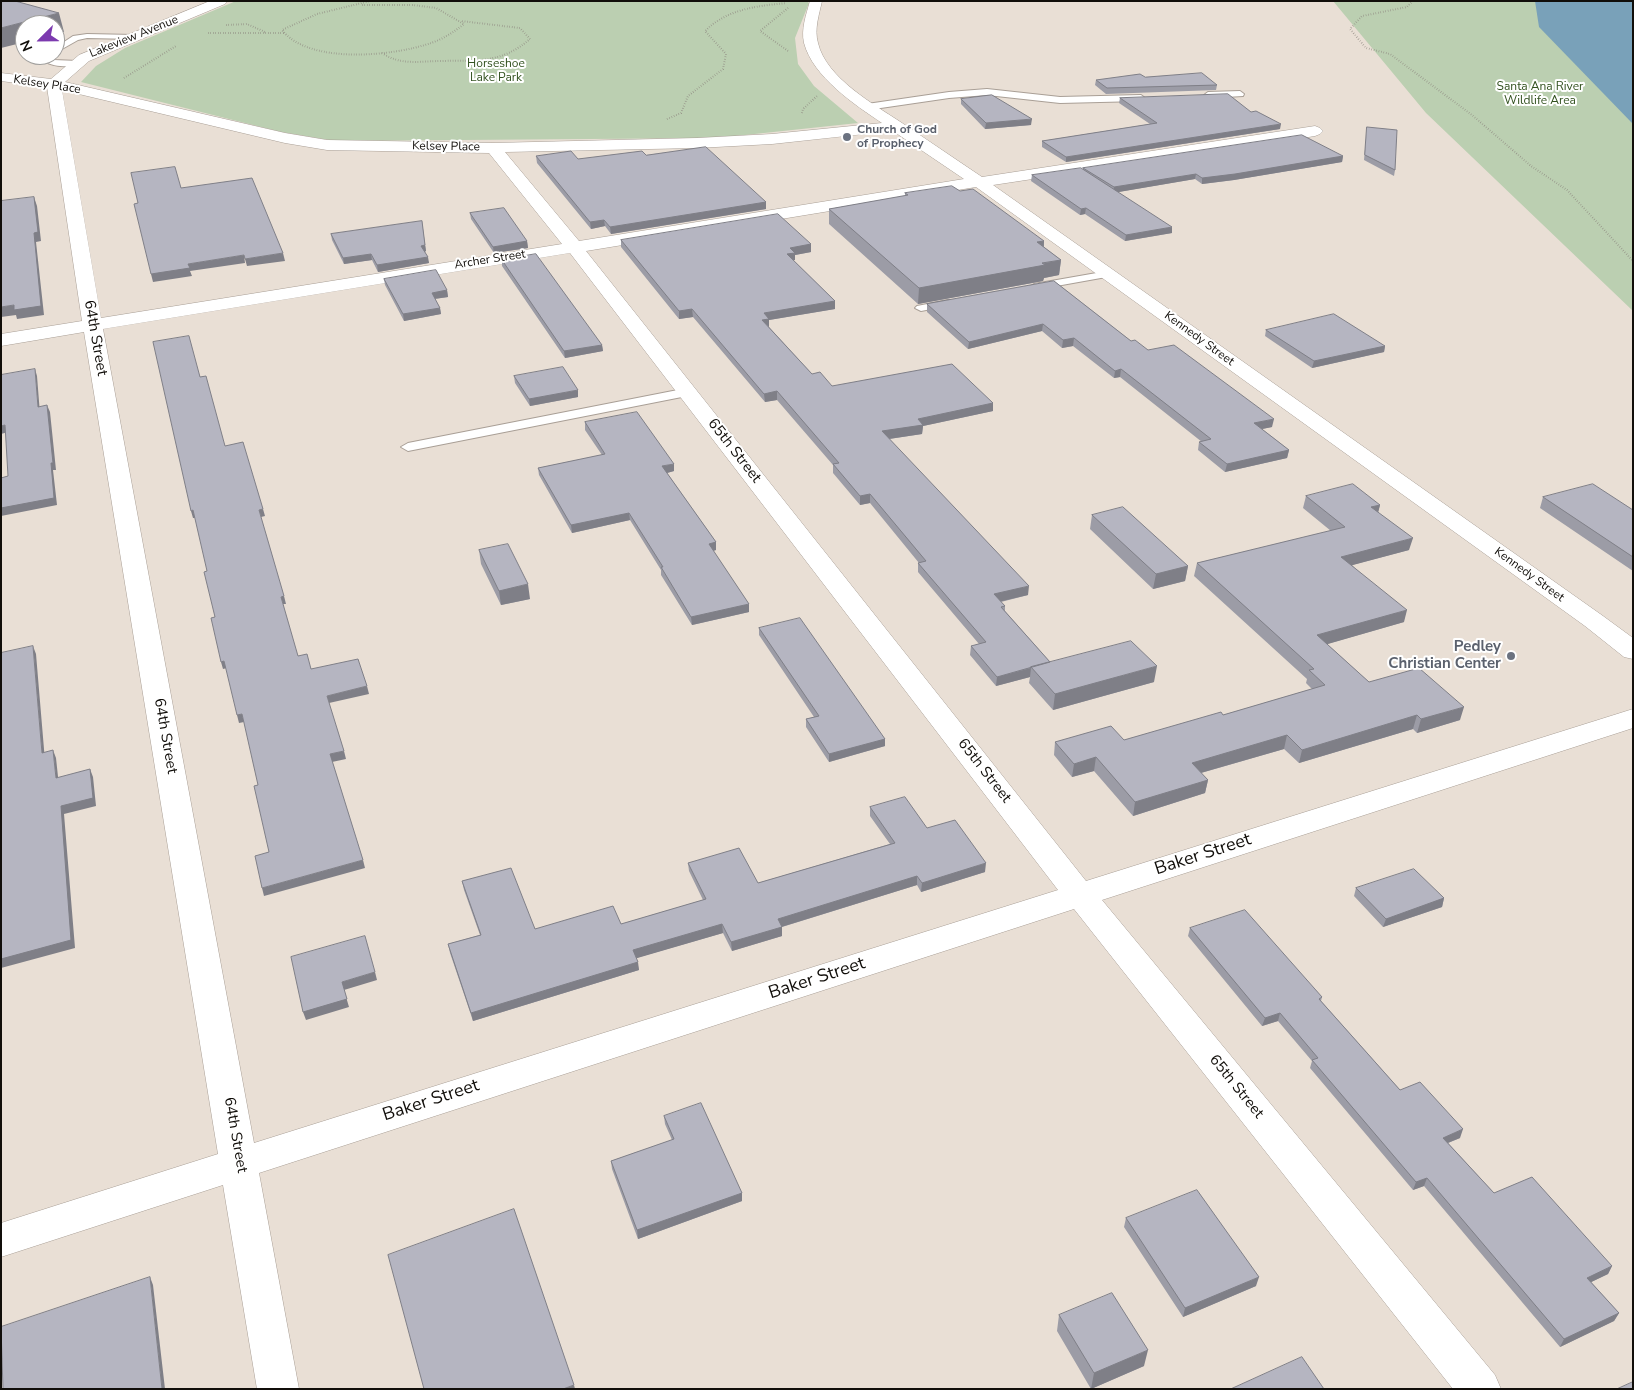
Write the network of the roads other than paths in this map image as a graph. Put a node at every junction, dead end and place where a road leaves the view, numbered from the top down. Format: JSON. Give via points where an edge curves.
{"nodes":[{"id":1,"x":221,"y":1,"type":"edge"},
{"id":2,"x":816,"y":1,"type":"edge"},
{"id":3,"x":134,"y":37,"type":"junction"},
{"id":4,"x":65,"y":45,"type":"edge"},
{"id":5,"x":65,"y":63,"type":"edge"},
{"id":6,"x":78,"y":63,"type":"junction"},
{"id":7,"x":1,"y":77,"type":"edge"},
{"id":8,"x":54,"y":84,"type":"junction"},
{"id":9,"x":1240,"y":94,"type":"dead end"},
{"id":10,"x":1195,"y":96,"type":"edge"},
{"id":11,"x":1149,"y":98,"type":"edge"},
{"id":12,"x":867,"y":107,"type":"junction"},
{"id":13,"x":897,"y":126,"type":"junction"},
{"id":14,"x":1315,"y":131,"type":"dead end"},
{"id":15,"x":493,"y":148,"type":"junction"},
{"id":16,"x":979,"y":182,"type":"junction"},
{"id":17,"x":574,"y":247,"type":"junction"},
{"id":18,"x":1108,"y":274,"type":"junction"},
{"id":19,"x":1018,"y":290,"type":"edge"},
{"id":20,"x":960,"y":301,"type":"edge"},
{"id":21,"x":921,"y":308,"type":"edge"},
{"id":22,"x":93,"y":324,"type":"junction"},
{"id":23,"x":1,"y":340,"type":"edge"},
{"id":24,"x":688,"y":392,"type":"junction"},
{"id":25,"x":408,"y":447,"type":"dead end"},
{"id":26,"x":1633,"y":652,"type":"edge"},
{"id":27,"x":1633,"y":718,"type":"edge"},
{"id":28,"x":1080,"y":895,"type":"junction"},
{"id":29,"x":240,"y":1162,"type":"junction"},
{"id":30,"x":1,"y":1240,"type":"edge"},
{"id":31,"x":278,"y":1389,"type":"edge"},
{"id":32,"x":1480,"y":1389,"type":"edge"}],
"edges":[{"from":1,"to":3,"type":"street","name":"Lakeview Avenue"},
{"from":2,"to":12,"type":"street","name":"Kennedy Street","via":[[810,24],[811,43],[819,61],[836,82]]},
{"from":3,"to":4,"type":"lane","via":[[87,36]]},
{"from":3,"to":6,"type":"street","name":"Lakeview Avenue"},
{"from":5,"to":6,"type":"lane"},
{"from":6,"to":8,"type":"street","name":"Lakeview Avenue"},
{"from":7,"to":8,"type":"street","name":"Kelsey Place"},
{"from":8,"to":15,"type":"street","name":"Kelsey Place","via":[[327,145]]},
{"from":8,"to":22,"type":"street","name":"64th Street"},
{"from":9,"to":10,"type":"lane"},
{"from":11,"to":12,"type":"lane","via":[[1060,100],[987,92]]},
{"from":12,"to":13,"type":"street","name":"Kennedy Street"},
{"from":13,"to":15,"type":"street","name":"Kelsey Place","via":[[772,139]]},
{"from":13,"to":16,"type":"street","name":"Kennedy Street"},
{"from":14,"to":16,"type":"street","name":"Archer Street"},
{"from":15,"to":17,"type":"street","name":"65th Street"},
{"from":16,"to":17,"type":"street","name":"Archer Street"},
{"from":16,"to":18,"type":"street","name":"Kennedy Street"},
{"from":17,"to":22,"type":"street","name":"Archer Street"},
{"from":17,"to":24,"type":"street","name":"65th Street"},
{"from":18,"to":19,"type":"lane"},
{"from":18,"to":26,"type":"street","name":"Kennedy Street","via":[[1586,615]]},
{"from":20,"to":21,"type":"lane"},
{"from":22,"to":23,"type":"street","name":"Archer Street"},
{"from":22,"to":29,"type":"street","name":"64th Street"},
{"from":24,"to":25,"type":"lane"},
{"from":24,"to":28,"type":"street","name":"65th Street"},
{"from":27,"to":28,"type":"street","name":"Baker Street"},
{"from":28,"to":29,"type":"street","name":"Baker Street"},
{"from":28,"to":32,"type":"street","name":"65th Street"},
{"from":29,"to":30,"type":"street","name":"Baker Street"},
{"from":29,"to":31,"type":"street","name":"64th Street"}]}
